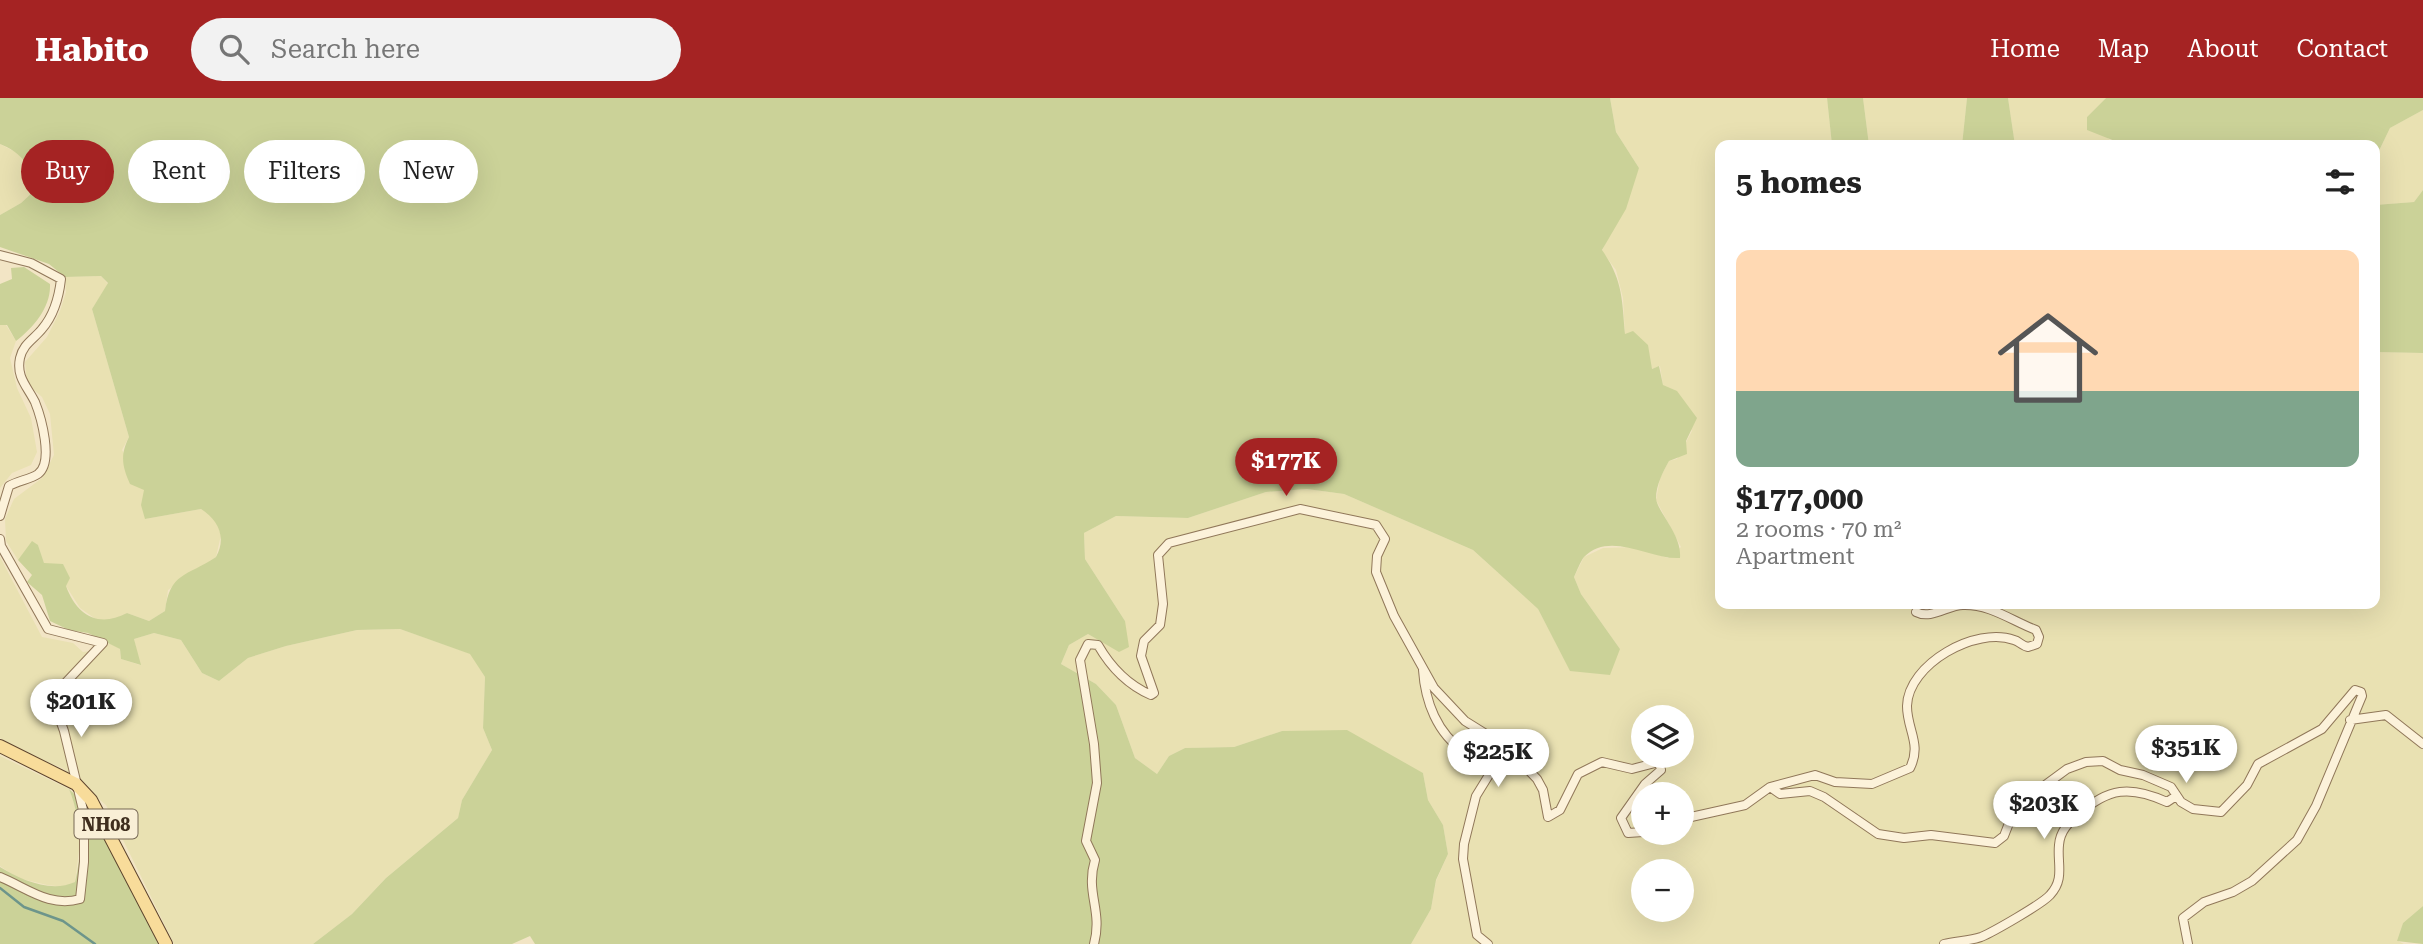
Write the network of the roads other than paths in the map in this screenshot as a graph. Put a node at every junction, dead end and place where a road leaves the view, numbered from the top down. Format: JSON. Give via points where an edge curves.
{"nodes":[{"id":1,"x":0,"y":255,"type":"edge"},
{"id":2,"x":0,"y":516,"type":"edge"},
{"id":3,"x":0,"y":539,"type":"edge"},
{"id":4,"x":1947,"y":609,"type":"edge"},
{"id":5,"x":1987,"y":609,"type":"edge"},
{"id":6,"x":1916,"y":612,"type":"dead end"},
{"id":7,"x":1423,"y":668,"type":"junction"},
{"id":8,"x":2350,"y":720,"type":"junction"},
{"id":9,"x":2423,"y":744,"type":"edge"},
{"id":10,"x":0,"y":746,"type":"edge"},
{"id":11,"x":1647,"y":782,"type":"edge"},
{"id":12,"x":76,"y":784,"type":"junction"},
{"id":13,"x":1770,"y":787,"type":"junction"},
{"id":14,"x":2176,"y":796,"type":"junction"},
{"id":15,"x":1631,"y":804,"type":"edge"},
{"id":16,"x":1694,"y":816,"type":"edge"},
{"id":17,"x":1631,"y":833,"type":"edge"},
{"id":18,"x":0,"y":877,"type":"edge"},
{"id":19,"x":166,"y":944,"type":"edge"},
{"id":20,"x":1094,"y":944,"type":"edge"},
{"id":21,"x":1488,"y":944,"type":"edge"},
{"id":22,"x":1944,"y":944,"type":"edge"},
{"id":23,"x":2188,"y":944,"type":"edge"}],
"edges":[{"from":1,"to":2,"type":"street","via":[[31,263],[61,279],[53,313],[22,348],[19,363],[21,381],[35,402],[47,460],[39,474],[9,486]]},
{"from":3,"to":12,"type":"street","via":[[48,629],[103,643],[55,694],[54,706]]},
{"from":4,"to":6,"type":"street"},
{"from":5,"to":13,"type":"street","via":[[2036,630],[2037,644],[2028,647],[1997,638],[1953,647],[1923,668],[1907,695],[1916,743],[1910,768],[1872,784],[1835,782],[1815,775]]},
{"from":7,"to":11,"type":"street","via":[[1434,688],[1465,721],[1505,746],[1537,779],[1548,817],[1560,810],[1578,774],[1602,762],[1632,769],[1659,762],[1661,770]]},
{"from":7,"to":20,"type":"street","via":[[1376,572],[1385,539],[1376,525],[1300,509],[1169,543],[1158,555],[1163,604],[1160,625],[1144,641],[1141,656],[1154,692],[1142,691],[1127,679],[1107,662],[1098,645],[1088,644],[1080,660],[1097,783],[1086,841],[1095,860],[1090,877],[1099,924]]},
{"from":7,"to":21,"type":"street","via":[[1425,692],[1444,730],[1492,771],[1476,796],[1463,859],[1477,934]]},
{"from":8,"to":9,"type":"street","via":[[2386,715]]},
{"from":8,"to":14,"type":"street","via":[[2362,696],[2355,690],[2322,729],[2258,764],[2247,785],[2221,812],[2193,809]]},
{"from":8,"to":23,"type":"street","via":[[2316,806],[2297,840],[2252,881],[2204,902],[2183,918]]},
{"from":10,"to":12,"type":"main road","number":"NH08"},
{"from":12,"to":18,"type":"street","via":[[84,814],[80,899],[65,904],[45,899]]},
{"from":12,"to":19,"type":"main road","number":"NH08","via":[[102,815]]},
{"from":13,"to":14,"type":"street","via":[[1780,794],[1810,791],[1824,797],[1878,834],[1995,843],[2025,800],[2067,769],[2086,762],[2103,761],[2143,775],[2171,787]]},
{"from":13,"to":16,"type":"street","via":[[1745,805]]},
{"from":14,"to":22,"type":"street","via":[[2167,802],[2152,795],[2115,792],[2097,797],[2067,825],[2059,843],[2061,878],[2049,896],[1980,937]]},
{"from":15,"to":17,"type":"street","via":[[1621,818]]}]}
